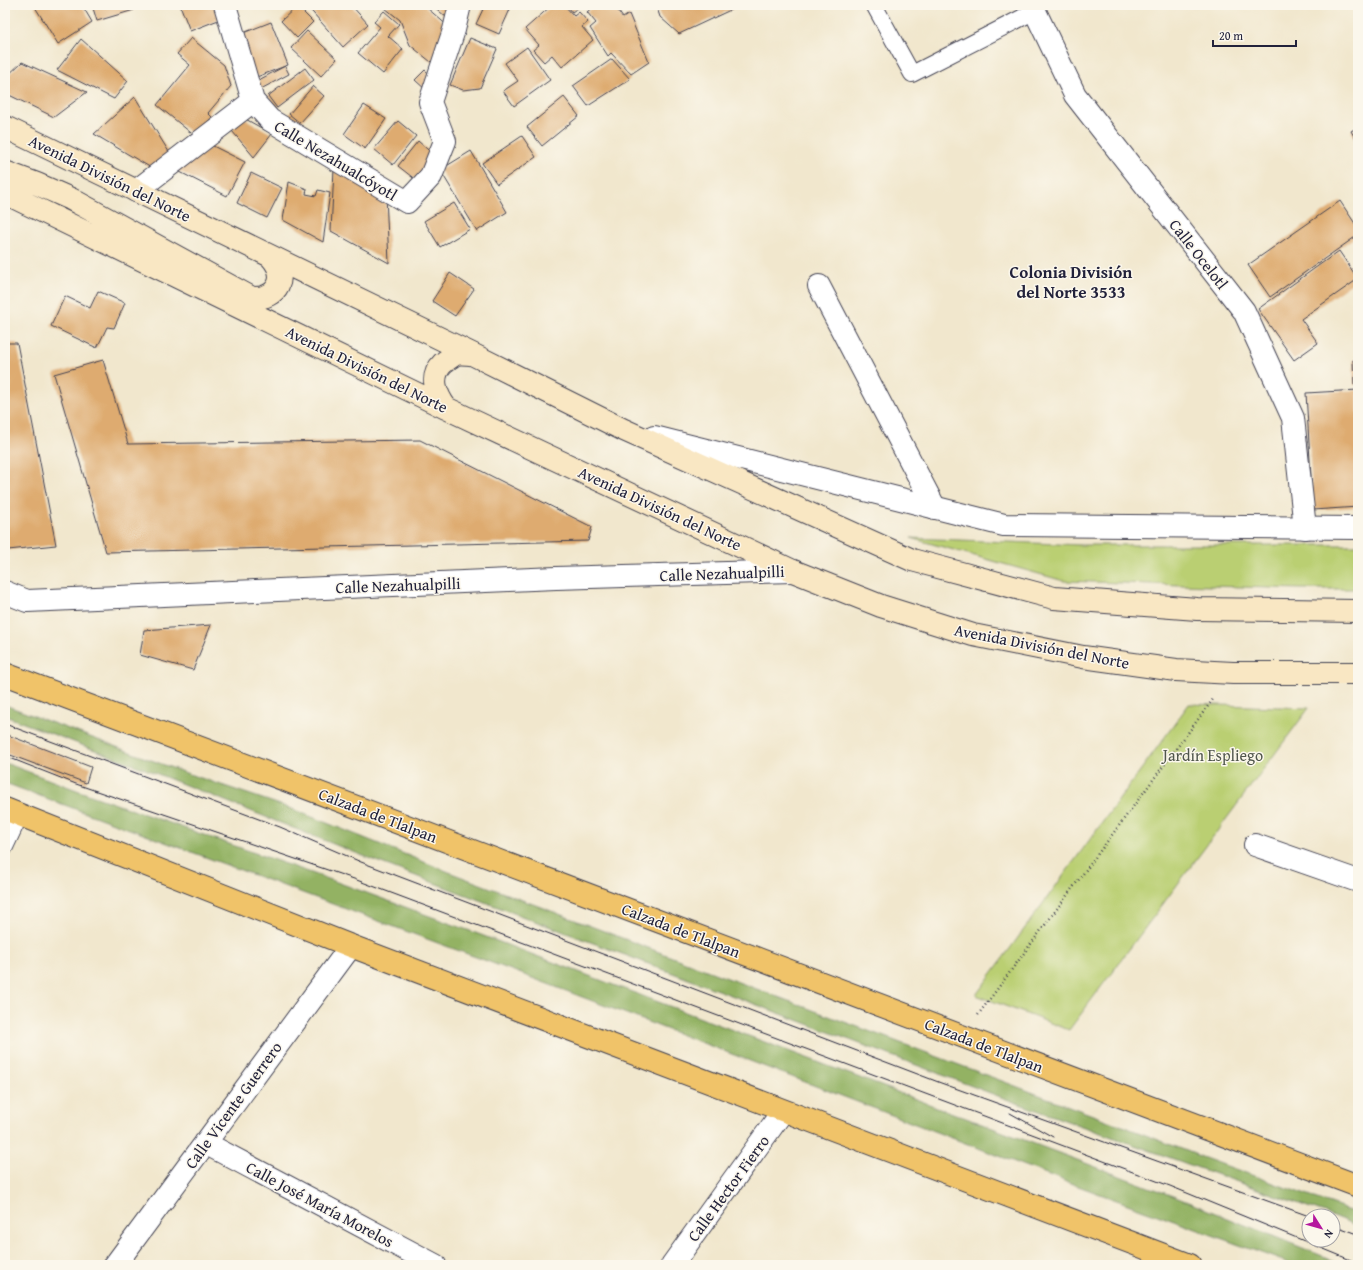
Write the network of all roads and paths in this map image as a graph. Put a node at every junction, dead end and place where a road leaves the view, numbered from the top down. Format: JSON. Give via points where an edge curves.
{"nodes":[{"id":1,"x":225,"y":5,"type":"edge"},
{"id":2,"x":460,"y":5,"type":"edge"},
{"id":3,"x":874,"y":5,"type":"edge"},
{"id":4,"x":1033,"y":8,"type":"edge"},
{"id":5,"x":253,"y":101,"type":"junction"},
{"id":6,"x":5,"y":127,"type":"edge"},
{"id":7,"x":5,"y":172,"type":"edge"},
{"id":8,"x":136,"y":191,"type":"junction"},
{"id":9,"x":5,"y":193,"type":"edge"},
{"id":10,"x":271,"y":257,"type":"junction"},
{"id":11,"x":819,"y":286,"type":"dead end"},
{"id":12,"x":472,"y":354,"type":"junction"},
{"id":13,"x":446,"y":408,"type":"junction"},
{"id":14,"x":624,"y":430,"type":"junction"},
{"id":15,"x":935,"y":508,"type":"junction"},
{"id":16,"x":1305,"y":528,"type":"junction"},
{"id":17,"x":1358,"y":528,"type":"edge"},
{"id":18,"x":793,"y":571,"type":"junction"},
{"id":19,"x":5,"y":592,"type":"edge"},
{"id":20,"x":1358,"y":611,"type":"edge"},
{"id":21,"x":1233,"y":673,"type":"junction"},
{"id":22,"x":5,"y":674,"type":"edge"},
{"id":23,"x":1358,"y":674,"type":"edge"},
{"id":24,"x":13,"y":812,"type":"edge"},
{"id":25,"x":1255,"y":845,"type":"dead end"},
{"id":26,"x":5,"y":847,"type":"edge"},
{"id":27,"x":1358,"y":881,"type":"edge"},
{"id":28,"x":351,"y":946,"type":"junction"},
{"id":29,"x":963,"y":1036,"type":"junction"},
{"id":30,"x":783,"y":1110,"type":"junction"},
{"id":31,"x":205,"y":1143,"type":"junction"},
{"id":32,"x":1358,"y":1186,"type":"edge"},
{"id":33,"x":115,"y":1265,"type":"edge"},
{"id":34,"x":435,"y":1265,"type":"edge"},
{"id":35,"x":672,"y":1265,"type":"edge"},
{"id":36,"x":1190,"y":1265,"type":"edge"}],
"edges":[{"from":1,"to":5,"type":"street","name":"Calle Nezahualcóyotl"},
{"from":2,"to":5,"type":"street","name":"Calle Nezahualcóyotl","via":[[430,102],[445,141],[431,176],[407,202],[270,120]]},
{"from":3,"to":4,"type":"lane","via":[[912,74]]},
{"from":4,"to":16,"type":"street","name":"Calle Ocelotl","via":[[1075,95],[1244,311],[1293,418]]},
{"from":5,"to":8,"type":"street"},
{"from":6,"to":8,"type":"main road","name":"Avenida División del Norte"},
{"from":7,"to":10,"type":"main road","via":[[71,199],[252,298],[260,298],[276,290],[281,276],[280,269]]},
{"from":8,"to":10,"type":"main road","name":"Avenida División del Norte"},
{"from":9,"to":13,"type":"main road","name":"Avenida División del Norte"},
{"from":10,"to":12,"type":"main road","name":"Avenida División del Norte"},
{"from":11,"to":15,"type":"street"},
{"from":12,"to":13,"type":"main road","via":[[456,354],[440,366],[435,375],[435,387],[439,399]]},
{"from":12,"to":14,"type":"main road","name":"Avenida División del Norte"},
{"from":13,"to":18,"type":"main road","name":"Avenida División del Norte"},
{"from":14,"to":15,"type":"street","name":"Avenida División del Norte"},
{"from":14,"to":20,"type":"main road","name":"Avenida División del Norte","via":[[912,560],[1054,598],[1197,609]]},
{"from":15,"to":16,"type":"street","name":"Avenida División del Norte","via":[[1004,525]]},
{"from":16,"to":17,"type":"street","name":"Avenida División del Norte"},
{"from":18,"to":19,"type":"street","name":"Calle Nezahualpilli","via":[[548,578],[27,600]]},
{"from":18,"to":21,"type":"main road","name":"Avenida División del Norte","via":[[882,606],[973,635],[1084,657],[1176,670]]},
{"from":21,"to":23,"type":"main road","name":"Avenida División del Norte"},
{"from":21,"to":29,"type":"path"},
{"from":22,"to":29,"type":"highway","name":"Calzada de Tlalpan"},
{"from":24,"to":26,"type":"lane"},
{"from":24,"to":28,"type":"highway"},
{"from":25,"to":27,"type":"street"},
{"from":28,"to":30,"type":"highway"},
{"from":28,"to":31,"type":"street","name":"Calle Vicente Guerrero"},
{"from":29,"to":32,"type":"highway","name":"Calzada de Tlalpan"},
{"from":30,"to":35,"type":"street","name":"Calle Hector Fierro"},
{"from":30,"to":36,"type":"highway"},
{"from":31,"to":33,"type":"street","name":"Calle Vicente Guerrero"},
{"from":31,"to":34,"type":"street","name":"Calle José María Morelos"}]}
